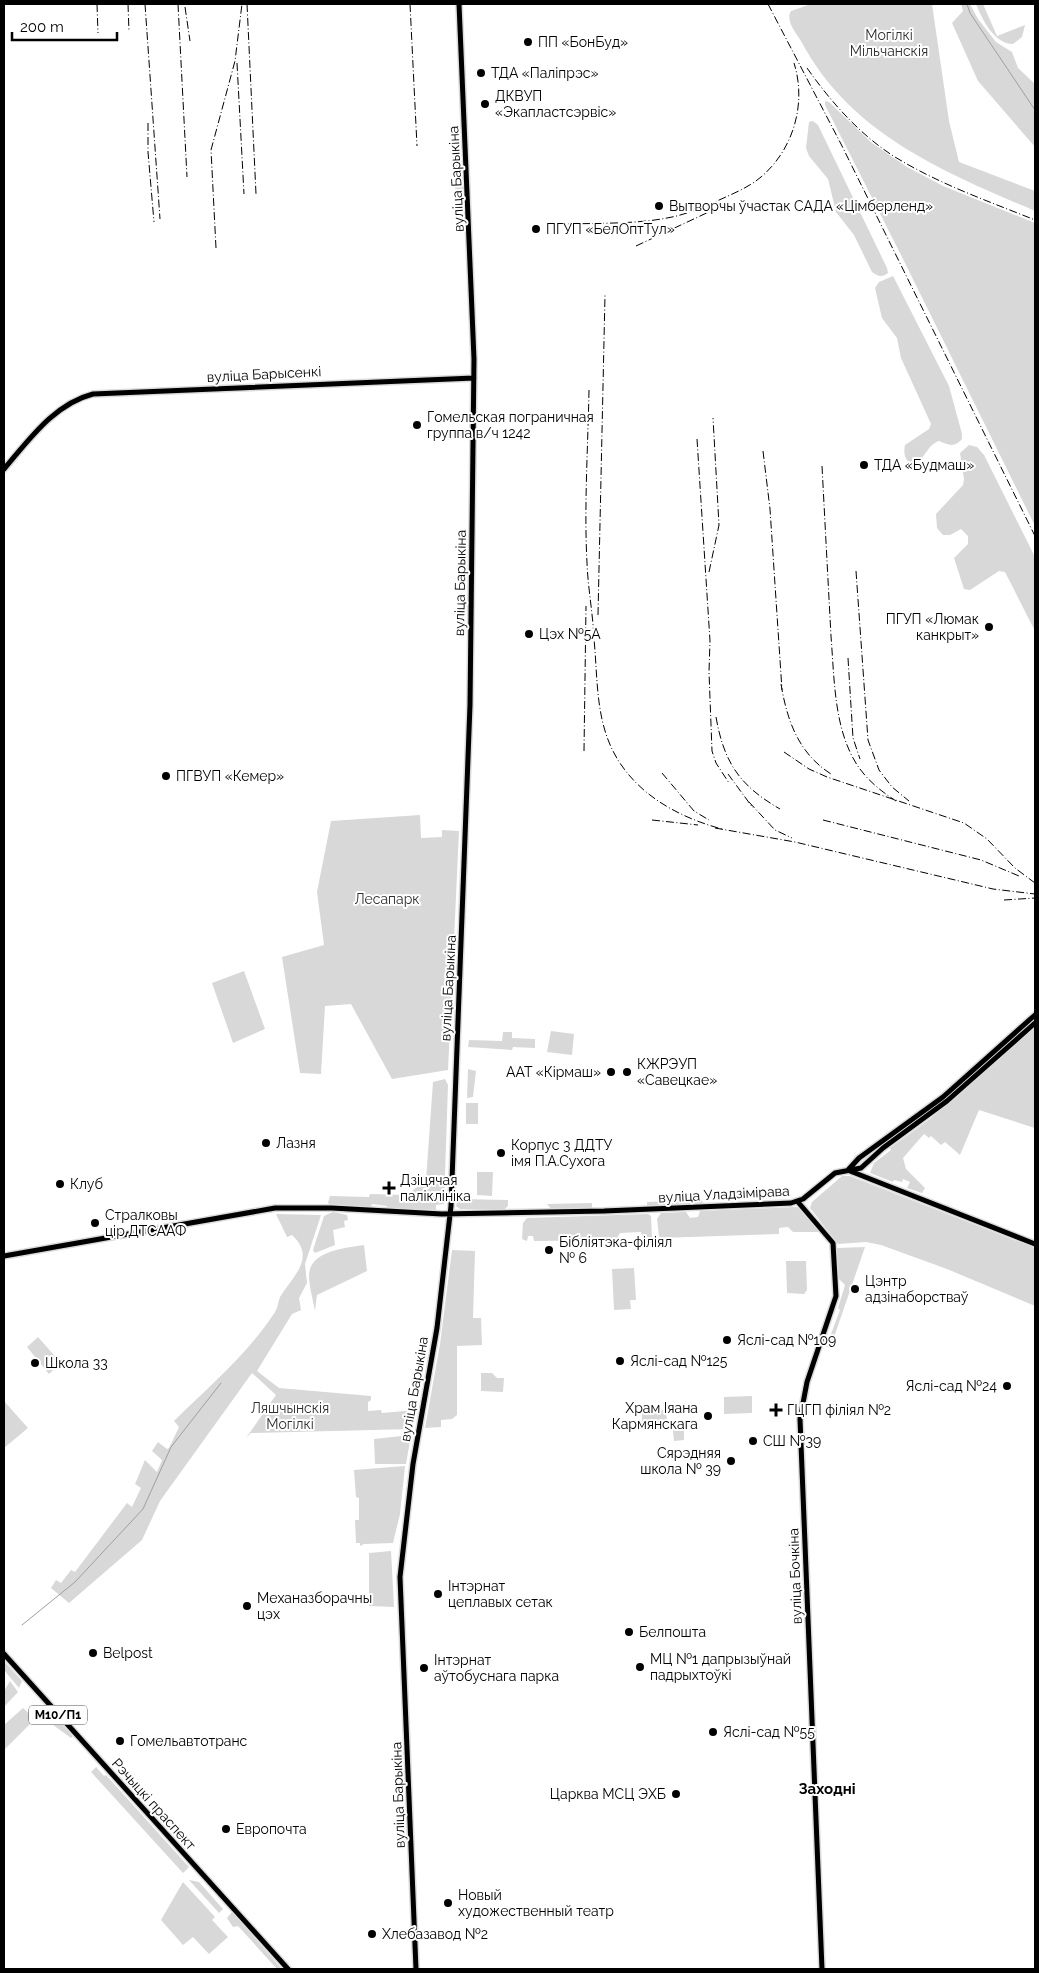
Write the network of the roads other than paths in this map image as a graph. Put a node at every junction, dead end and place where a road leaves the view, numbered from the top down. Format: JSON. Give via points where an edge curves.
{"nodes":[{"id":1,"x":458,"y":4,"type":"edge"},
{"id":2,"x":474,"y":378,"type":"junction"},
{"id":3,"x":4,"y":469,"type":"edge"},
{"id":4,"x":1035,"y":1015,"type":"edge"},
{"id":5,"x":1035,"y":1023,"type":"edge"},
{"id":6,"x":864,"y":1163,"type":"junction"},
{"id":7,"x":848,"y":1170,"type":"junction"},
{"id":8,"x":866,"y":1177,"type":"junction"},
{"id":9,"x":798,"y":1202,"type":"junction"},
{"id":10,"x":450,"y":1214,"type":"junction"},
{"id":11,"x":1035,"y":1244,"type":"edge"},
{"id":12,"x":4,"y":1256,"type":"edge"},
{"id":13,"x":4,"y":1654,"type":"edge"},
{"id":14,"x":288,"y":1969,"type":"edge"},
{"id":15,"x":416,"y":1969,"type":"edge"},
{"id":16,"x":822,"y":1969,"type":"edge"}],
"edges":[{"from":1,"to":2,"type":"main road","name":"вуліца Барыкіна"},
{"from":2,"to":3,"type":"main road","name":"вуліца Барысенкі","via":[[100,393],[75,399],[58,410]]},
{"from":2,"to":10,"type":"main road","name":"вуліца Барыкіна","via":[[468,768]]},
{"from":4,"to":7,"type":"main road","via":[[943,1096],[859,1158]]},
{"from":5,"to":6,"type":"main road","name":"вуліца Уладзімірава","via":[[946,1102]]},
{"from":6,"to":7,"type":"main road","name":"вуліца Уладзімірава","via":[[861,1168]]},
{"from":6,"to":8,"type":"main road"},
{"from":7,"to":8,"type":"main road"},
{"from":7,"to":9,"type":"main road","name":"вуліца Уладзімірава","via":[[831,1175]]},
{"from":8,"to":11,"type":"main road"},
{"from":9,"to":10,"type":"main road","name":"вуліца Уладзімірава"},
{"from":9,"to":16,"type":"main road","name":"вуліца Бочкіна","via":[[833,1243],[836,1296],[807,1382],[800,1419]]},
{"from":10,"to":12,"type":"main road","name":"вуліца Уладзімірава","via":[[275,1208]]},
{"from":10,"to":15,"type":"main road","name":"вуліца Барыкіна","via":[[437,1328],[413,1464],[400,1577]]},
{"from":13,"to":14,"type":"main road","name":"Рэчыцкі праспект","number":"М10/П1"}]}
